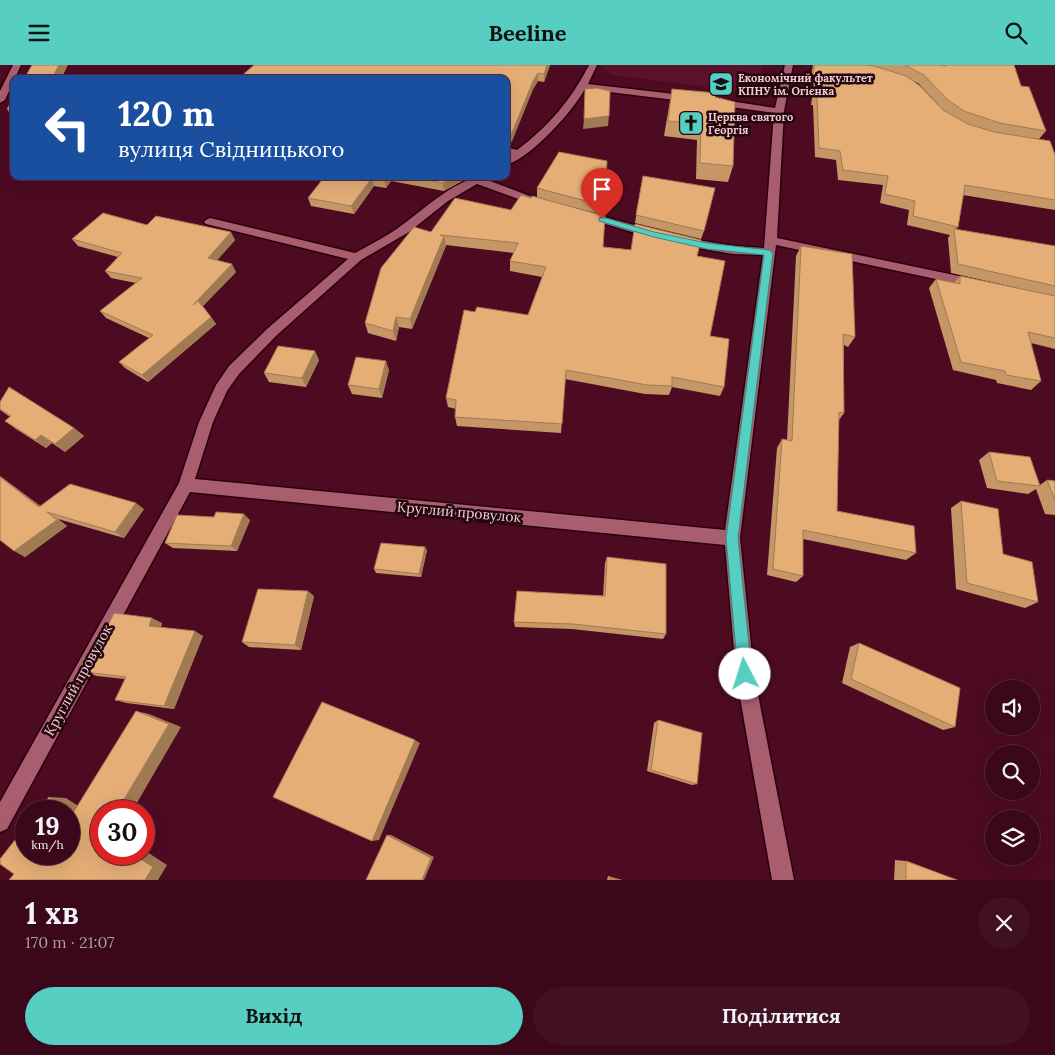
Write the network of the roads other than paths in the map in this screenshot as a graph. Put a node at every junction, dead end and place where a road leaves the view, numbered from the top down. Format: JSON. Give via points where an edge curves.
{"nodes":[{"id":1,"x":593,"y":65,"type":"edge"},
{"id":2,"x":789,"y":65,"type":"edge"},
{"id":3,"x":10,"y":79,"type":"edge"},
{"id":4,"x":583,"y":85,"type":"junction"},
{"id":5,"x":0,"y":100,"type":"edge"},
{"id":6,"x":779,"y":111,"type":"junction"},
{"id":7,"x":510,"y":151,"type":"edge"},
{"id":8,"x":519,"y":153,"type":"junction"},
{"id":9,"x":510,"y":159,"type":"edge"},
{"id":10,"x":477,"y":180,"type":"edge"},
{"id":11,"x":485,"y":180,"type":"edge"},
{"id":12,"x":549,"y":205,"type":"edge"},
{"id":13,"x":573,"y":211,"type":"edge"},
{"id":14,"x":210,"y":222,"type":"dead end"},
{"id":15,"x":770,"y":246,"type":"junction"},
{"id":16,"x":357,"y":257,"type":"junction"},
{"id":17,"x":988,"y":286,"type":"edge"},
{"id":18,"x":186,"y":485,"type":"junction"},
{"id":19,"x":732,"y":538,"type":"junction"},
{"id":20,"x":0,"y":822,"type":"edge"},
{"id":21,"x":783,"y":880,"type":"edge"}],
"edges":[{"from":1,"to":4,"type":"street"},
{"from":2,"to":6,"type":"street"},
{"from":3,"to":5,"type":"street"},
{"from":4,"to":6,"type":"street"},
{"from":4,"to":8,"type":"street","via":[[560,119]]},
{"from":6,"to":15,"type":"street"},
{"from":7,"to":8,"type":"street"},
{"from":8,"to":9,"type":"street"},
{"from":10,"to":16,"type":"street","name":"Круглий провулок","via":[[444,199],[406,229]]},
{"from":11,"to":12,"type":"street"},
{"from":13,"to":15,"type":"street","via":[[707,246]]},
{"from":14,"to":16,"type":"street"},
{"from":15,"to":17,"type":"street"},
{"from":15,"to":19,"type":"street"},
{"from":16,"to":18,"type":"street","name":"Круглий провулок","via":[[234,370],[206,421]]},
{"from":18,"to":19,"type":"street","name":"Круглий провулок"},
{"from":18,"to":20,"type":"street","name":"Круглий провулок"},
{"from":19,"to":21,"type":"street","via":[[745,674]]}]}
